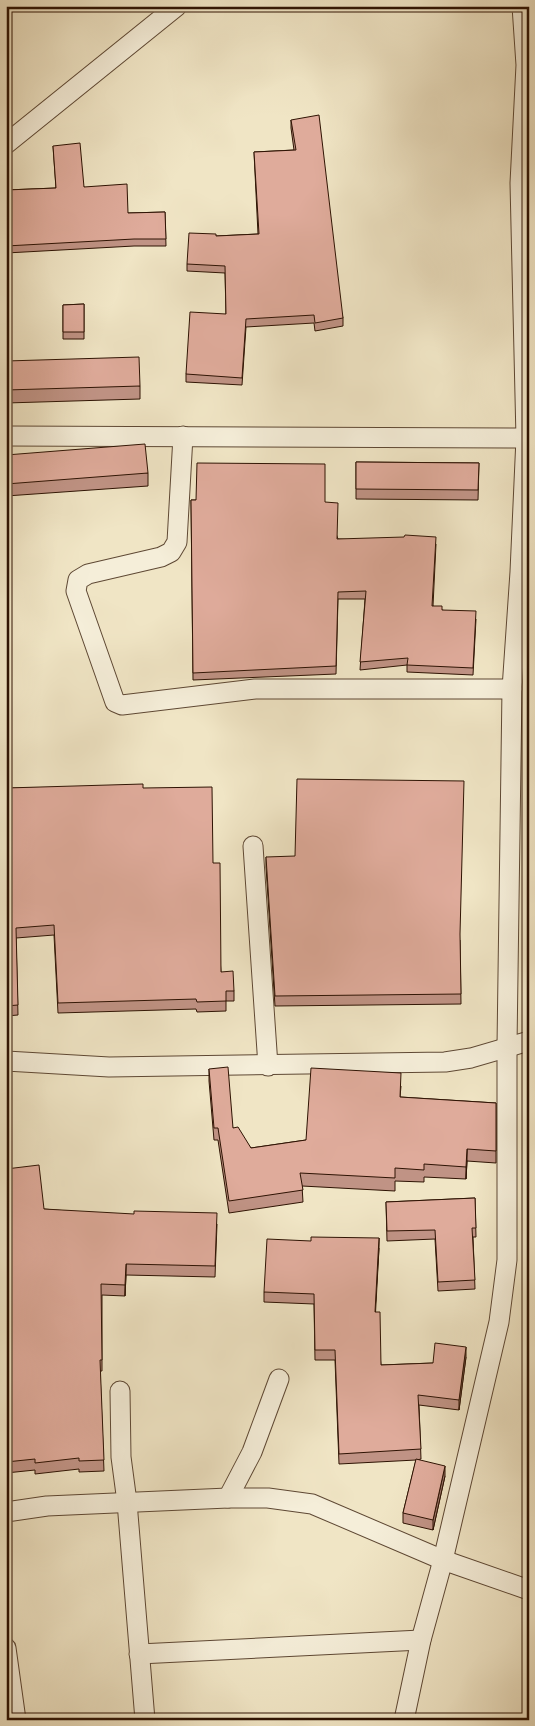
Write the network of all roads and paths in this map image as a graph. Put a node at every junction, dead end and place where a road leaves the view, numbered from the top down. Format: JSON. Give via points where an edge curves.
{"nodes":[{"id":1,"x":177,"y":6,"type":"edge"},
{"id":2,"x":522,"y":6,"type":"edge"},
{"id":3,"x":6,"y":144,"type":"edge"},
{"id":4,"x":6,"y":436,"type":"edge"},
{"id":5,"x":183,"y":436,"type":"junction"},
{"id":6,"x":527,"y":438,"type":"edge"},
{"id":7,"x":512,"y":689,"type":"junction"},
{"id":8,"x":253,"y":846,"type":"dead end"},
{"id":9,"x":529,"y":1041,"type":"edge"},
{"id":10,"x":507,"y":1046,"type":"junction"},
{"id":11,"x":6,"y":1061,"type":"edge"},
{"id":12,"x":268,"y":1066,"type":"junction"},
{"id":13,"x":279,"y":1379,"type":"dead end"},
{"id":14,"x":120,"y":1391,"type":"dead end"},
{"id":15,"x":228,"y":1498,"type":"junction"},
{"id":16,"x":127,"y":1502,"type":"junction"},
{"id":17,"x":6,"y":1512,"type":"edge"},
{"id":18,"x":443,"y":1560,"type":"junction"},
{"id":19,"x":529,"y":1590,"type":"edge"},
{"id":20,"x":420,"y":1640,"type":"junction"},
{"id":21,"x":6,"y":1648,"type":"edge"},
{"id":22,"x":139,"y":1654,"type":"junction"},
{"id":23,"x":12,"y":1709,"type":"edge"},
{"id":24,"x":145,"y":1720,"type":"edge"},
{"id":25,"x":404,"y":1720,"type":"edge"}],
"edges":[{"from":1,"to":3,"type":"street"},
{"from":2,"to":6,"type":"street","via":[[526,65],[520,182]]},
{"from":4,"to":5,"type":"street"},
{"from":5,"to":6,"type":"street"},
{"from":5,"to":7,"type":"street","via":[[177,542],[171,552],[88,574],[78,580],[76,591],[115,702],[122,705],[254,689]]},
{"from":6,"to":7,"type":"street"},
{"from":7,"to":10,"type":"street"},
{"from":8,"to":12,"type":"street"},
{"from":9,"to":10,"type":"street"},
{"from":10,"to":12,"type":"street","via":[[471,1058],[445,1062]]},
{"from":10,"to":18,"type":"street","via":[[507,1260],[499,1322]]},
{"from":11,"to":12,"type":"street","via":[[110,1067]]},
{"from":13,"to":15,"type":"street","via":[[252,1452]]},
{"from":14,"to":16,"type":"street","via":[[120,1457]]},
{"from":15,"to":16,"type":"street"},
{"from":15,"to":18,"type":"street","via":[[268,1498],[312,1504]]},
{"from":16,"to":17,"type":"street","via":[[47,1506]]},
{"from":16,"to":22,"type":"street"},
{"from":18,"to":19,"type":"street"},
{"from":18,"to":20,"type":"street"},
{"from":20,"to":22,"type":"street"},
{"from":20,"to":25,"type":"street"},
{"from":21,"to":23,"type":"street"},
{"from":22,"to":24,"type":"street"}]}
